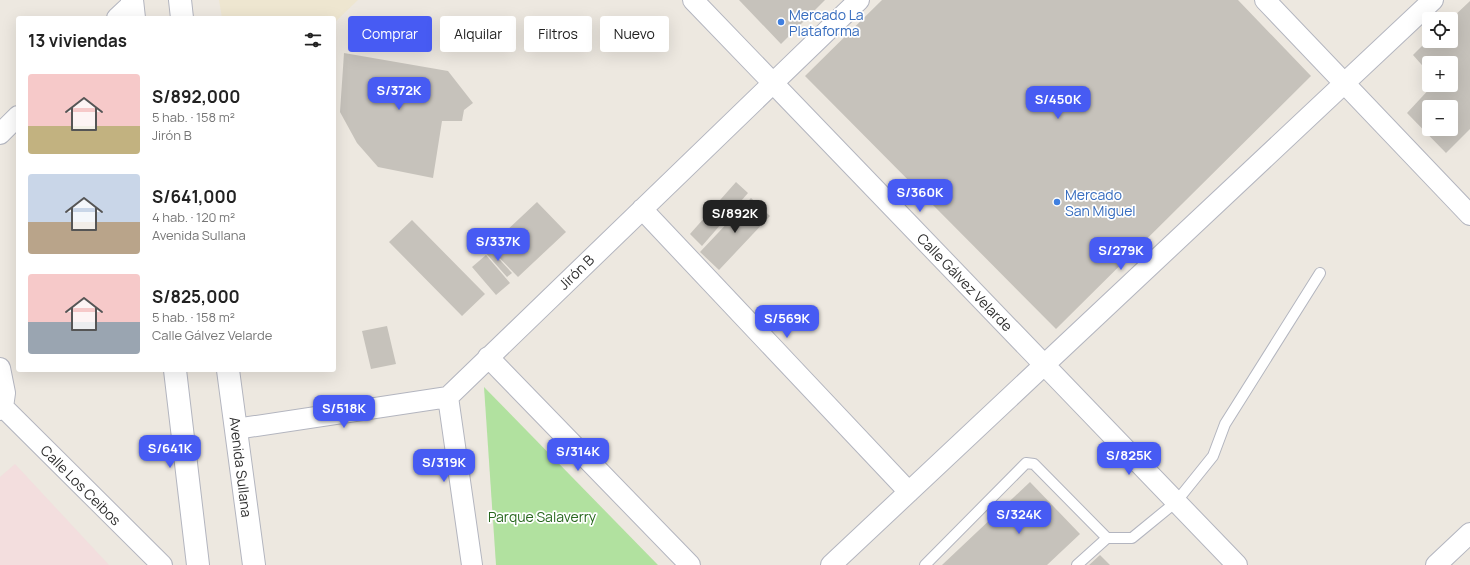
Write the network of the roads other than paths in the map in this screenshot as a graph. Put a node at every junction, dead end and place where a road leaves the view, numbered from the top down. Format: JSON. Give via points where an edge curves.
{"nodes":[{"id":1,"x":180,"y":0,"type":"edge"},
{"id":2,"x":693,"y":0,"type":"edge"},
{"id":3,"x":860,"y":0,"type":"edge"},
{"id":4,"x":1265,"y":0,"type":"edge"},
{"id":5,"x":1433,"y":0,"type":"edge"},
{"id":6,"x":182,"y":16,"type":"edge"},
{"id":7,"x":773,"y":83,"type":"junction"},
{"id":8,"x":1344,"y":83,"type":"junction"},
{"id":9,"x":16,"y":118,"type":"edge"},
{"id":10,"x":0,"y":134,"type":"edge"},
{"id":11,"x":642,"y":209,"type":"junction"},
{"id":12,"x":1470,"y":215,"type":"edge"},
{"id":13,"x":1320,"y":273,"type":"dead end"},
{"id":14,"x":488,"y":357,"type":"junction"},
{"id":15,"x":1044,"y":365,"type":"junction"},
{"id":16,"x":0,"y":368,"type":"edge"},
{"id":17,"x":175,"y":372,"type":"edge"},
{"id":18,"x":228,"y":372,"type":"edge"},
{"id":19,"x":448,"y":397,"type":"junction"},
{"id":20,"x":1,"y":407,"type":"edge"},
{"id":21,"x":236,"y":429,"type":"junction"},
{"id":22,"x":909,"y":492,"type":"junction"},
{"id":23,"x":1176,"y":502,"type":"junction"},
{"id":24,"x":1470,"y":533,"type":"edge"},
{"id":25,"x":1108,"y":538,"type":"junction"},
{"id":26,"x":162,"y":565,"type":"edge"},
{"id":27,"x":198,"y":565,"type":"edge"},
{"id":28,"x":254,"y":565,"type":"edge"},
{"id":29,"x":472,"y":565,"type":"edge"},
{"id":30,"x":690,"y":565,"type":"edge"},
{"id":31,"x":831,"y":565,"type":"edge"},
{"id":32,"x":925,"y":565,"type":"edge"},
{"id":33,"x":1077,"y":565,"type":"edge"},
{"id":34,"x":1237,"y":565,"type":"edge"},
{"id":35,"x":1436,"y":565,"type":"edge"}],
"edges":[{"from":1,"to":6,"type":"main road"},
{"from":2,"to":7,"type":"street","name":"Calle Gálvez Velarde"},
{"from":3,"to":7,"type":"street","name":"Jirón B"},
{"from":4,"to":8,"type":"street"},
{"from":5,"to":8,"type":"street"},
{"from":7,"to":11,"type":"street","name":"Jirón B"},
{"from":7,"to":15,"type":"street","name":"Calle Gálvez Velarde"},
{"from":8,"to":12,"type":"street"},
{"from":8,"to":15,"type":"street"},
{"from":9,"to":10,"type":"street"},
{"from":11,"to":14,"type":"street","name":"Jirón B"},
{"from":11,"to":22,"type":"street"},
{"from":13,"to":23,"type":"lane","via":[[1225,424],[1213,456]]},
{"from":14,"to":19,"type":"street","name":"Jirón B"},
{"from":14,"to":30,"type":"street"},
{"from":15,"to":22,"type":"street"},
{"from":15,"to":23,"type":"street","name":"Calle Gálvez Velarde"},
{"from":16,"to":20,"type":"street","via":[[4,393]]},
{"from":17,"to":27,"type":"main road"},
{"from":18,"to":21,"type":"main road","name":"Avenida Sullana"},
{"from":19,"to":21,"type":"street"},
{"from":19,"to":29,"type":"street"},
{"from":20,"to":26,"type":"street","name":"Calle Los Ceibos"},
{"from":21,"to":28,"type":"main road","name":"Avenida Sullana"},
{"from":22,"to":31,"type":"street"},
{"from":23,"to":25,"type":"lane","via":[[1132,538]]},
{"from":23,"to":34,"type":"street","name":"Calle Gálvez Velarde"},
{"from":24,"to":35,"type":"street"},
{"from":25,"to":32,"type":"lane","via":[[1034,464],[1026,463]]},
{"from":25,"to":33,"type":"lane"}]}
